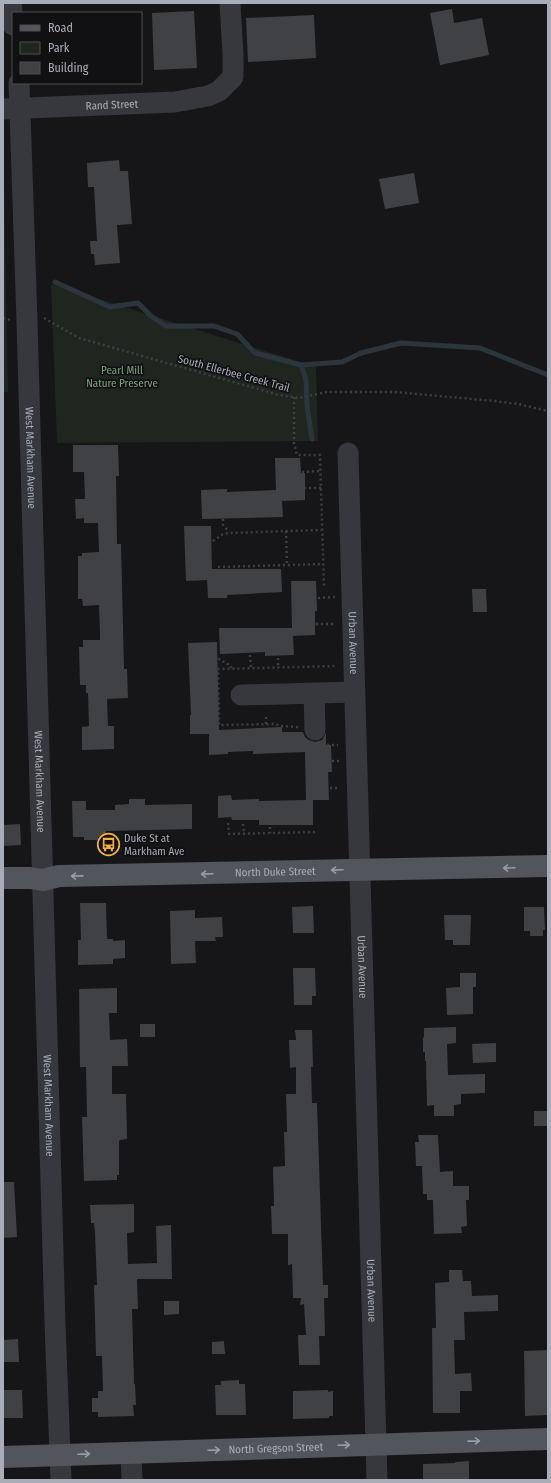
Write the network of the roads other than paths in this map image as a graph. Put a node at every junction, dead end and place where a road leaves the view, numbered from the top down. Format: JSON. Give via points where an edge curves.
{"nodes":[{"id":1,"x":11,"y":3,"type":"edge"},
{"id":2,"x":230,"y":3,"type":"edge"},
{"id":3,"x":12,"y":14,"type":"edge"},
{"id":4,"x":19,"y":84,"type":"edge"},
{"id":5,"x":12,"y":109,"type":"edge"},
{"id":6,"x":348,"y":453,"type":"dead end"},
{"id":7,"x":354,"y":692,"type":"junction"},
{"id":8,"x":314,"y":693,"type":"junction"},
{"id":9,"x":241,"y":695,"type":"dead end"},
{"id":10,"x":315,"y":730,"type":"dead end"},
{"id":11,"x":548,"y":866,"type":"edge"},
{"id":12,"x":359,"y":870,"type":"junction"},
{"id":13,"x":3,"y":878,"type":"edge"},
{"id":14,"x":42,"y":880,"type":"junction"},
{"id":15,"x":548,"y":1439,"type":"edge"},
{"id":16,"x":377,"y":1445,"type":"junction"},
{"id":17,"x":131,"y":1452,"type":"junction"},
{"id":18,"x":61,"y":1454,"type":"junction"},
{"id":19,"x":3,"y":1457,"type":"edge"},
{"id":20,"x":61,"y":1480,"type":"edge"},
{"id":21,"x":132,"y":1480,"type":"edge"},
{"id":22,"x":377,"y":1480,"type":"edge"}],
"edges":[{"from":1,"to":3,"type":"street"},
{"from":2,"to":5,"type":"street","name":"Rand Street","via":[[233,77],[219,91],[208,96],[174,102]]},
{"from":4,"to":5,"type":"street","name":"West Markham Avenue"},
{"from":5,"to":14,"type":"street","name":"West Markham Avenue"},
{"from":6,"to":7,"type":"street","name":"Urban Avenue"},
{"from":7,"to":8,"type":"street"},
{"from":7,"to":12,"type":"street","name":"Urban Avenue"},
{"from":8,"to":9,"type":"street"},
{"from":8,"to":10,"type":"street"},
{"from":11,"to":12,"type":"main road","name":"North Duke Street","one_way":true},
{"from":12,"to":14,"type":"main road","name":"North Duke Street","one_way":true,"via":[[59,876]]},
{"from":12,"to":16,"type":"street","name":"Urban Avenue"},
{"from":13,"to":14,"type":"main road","name":"North Duke Street"},
{"from":14,"to":18,"type":"street","name":"West Markham Avenue"},
{"from":16,"to":15,"type":"main road","name":"North Gregson Street","one_way":true},
{"from":17,"to":16,"type":"main road","name":"North Gregson Street","one_way":true},
{"from":16,"to":22,"type":"street","name":"Urban Avenue"},
{"from":18,"to":17,"type":"main road","name":"North Gregson Street","one_way":true},
{"from":17,"to":21,"type":"street"},
{"from":18,"to":19,"type":"main road","name":"North Gregson Street"},
{"from":18,"to":20,"type":"street","name":"West Markham Avenue"}]}
